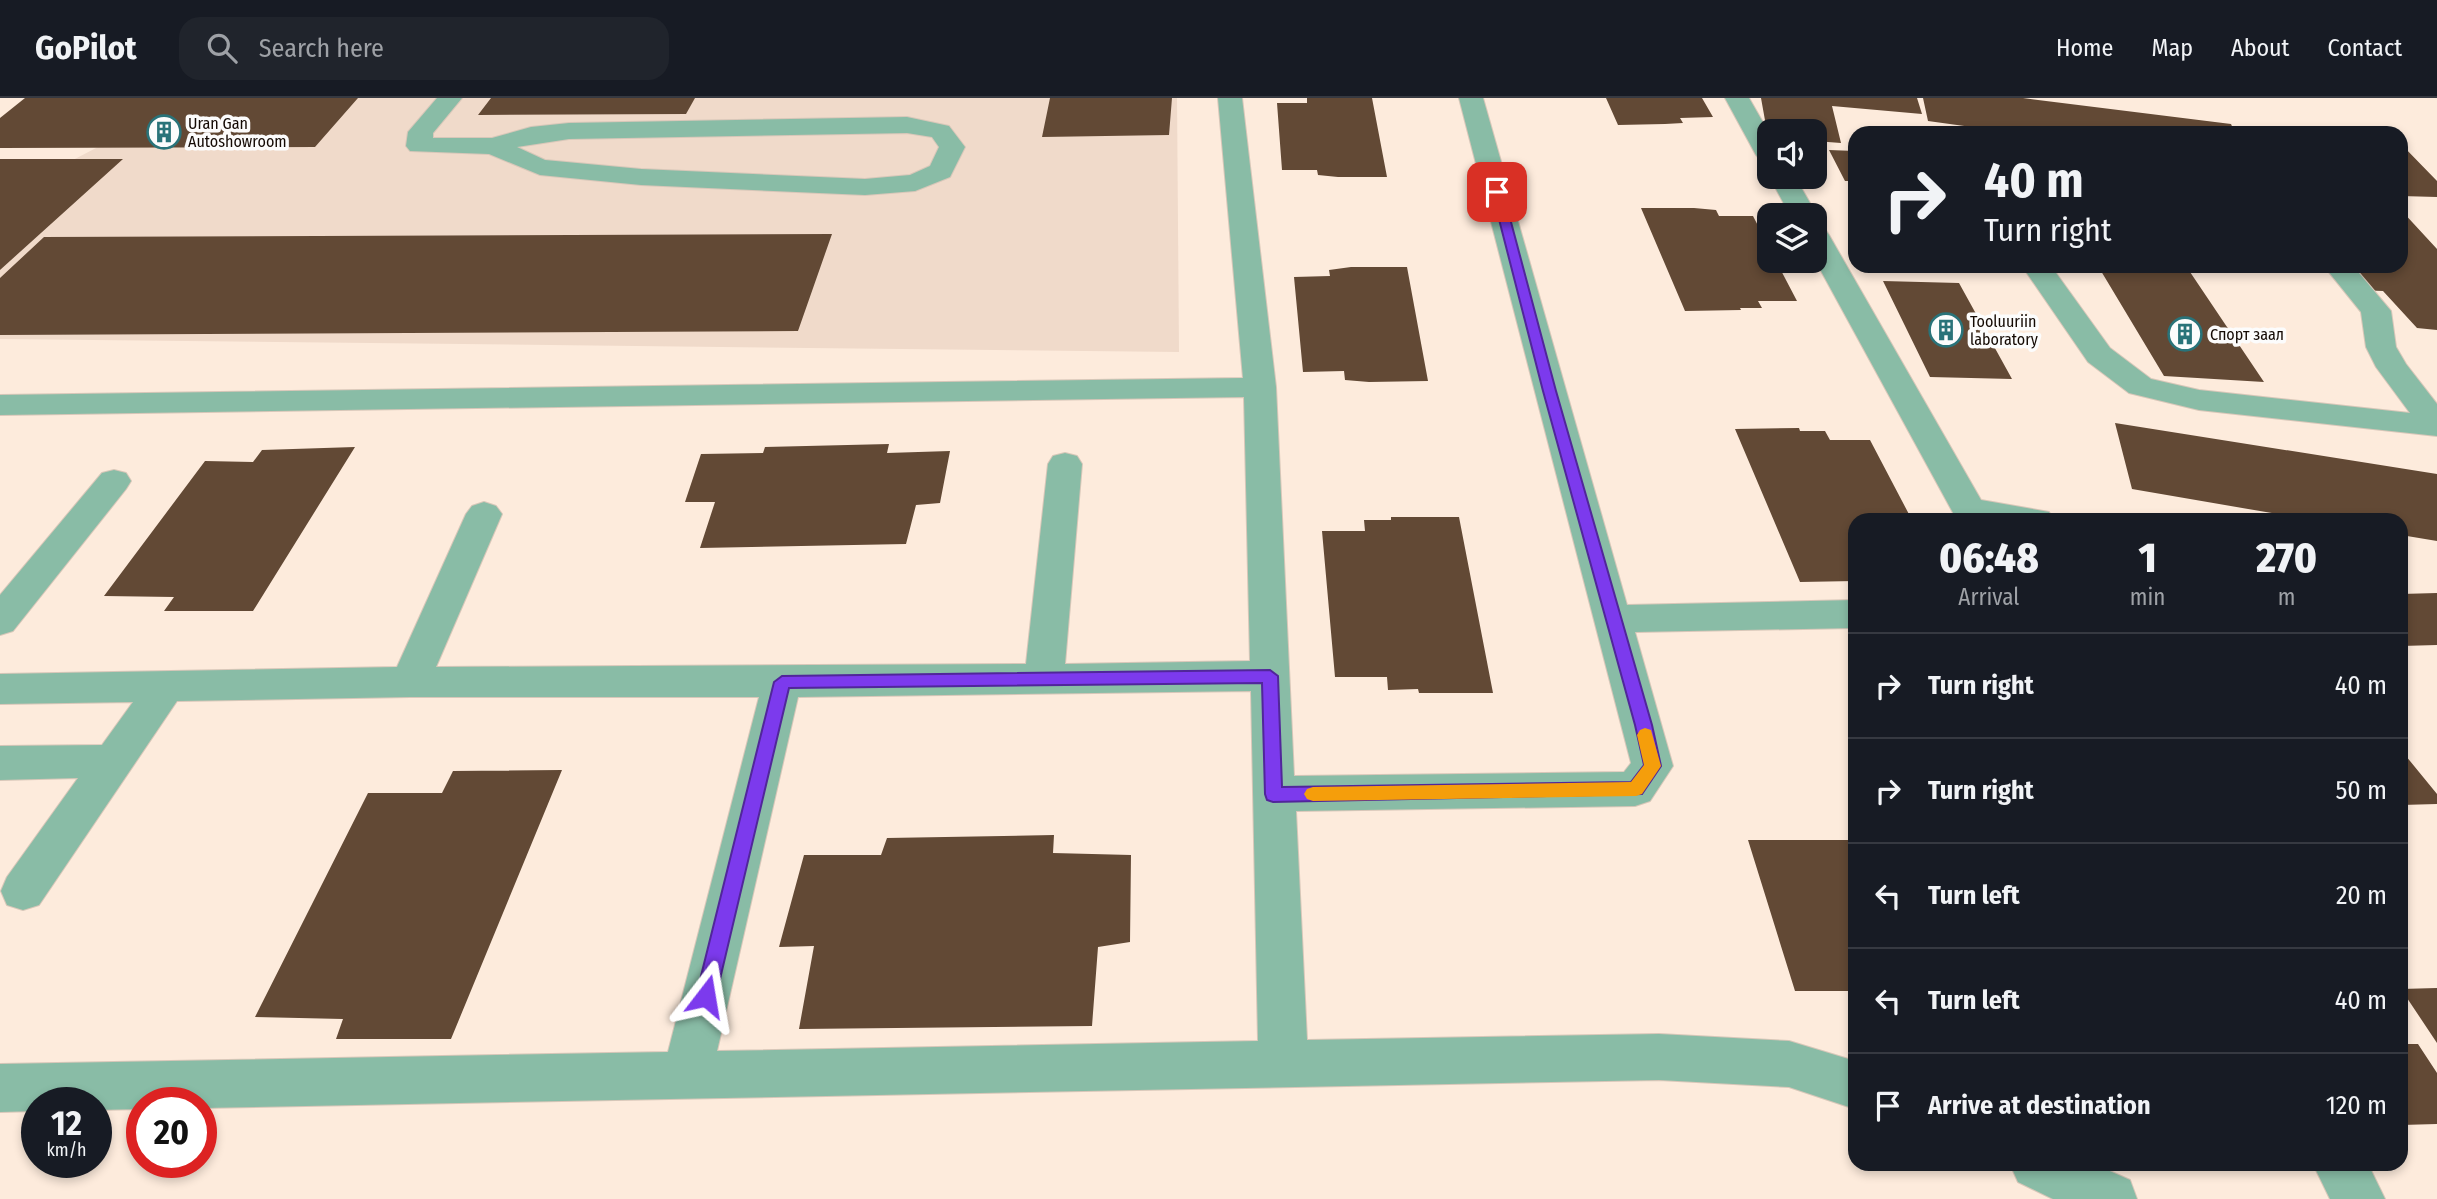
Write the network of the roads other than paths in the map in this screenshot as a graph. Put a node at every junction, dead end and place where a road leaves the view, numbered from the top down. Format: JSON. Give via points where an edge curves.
{"nodes":[{"id":1,"x":450,"y":98,"type":"edge"},
{"id":2,"x":1230,"y":98,"type":"edge"},
{"id":3,"x":1471,"y":98,"type":"edge"},
{"id":4,"x":1737,"y":98,"type":"edge"},
{"id":5,"x":1757,"y":134,"type":"edge"},
{"id":6,"x":493,"y":146,"type":"junction"},
{"id":7,"x":1827,"y":256,"type":"edge"},
{"id":8,"x":2041,"y":273,"type":"edge"},
{"id":9,"x":2344,"y":273,"type":"edge"},
{"id":10,"x":1261,"y":387,"type":"junction"},
{"id":11,"x":0,"y":405,"type":"edge"},
{"id":12,"x":1065,"y":464,"type":"dead end"},
{"id":13,"x":114,"y":481,"type":"dead end"},
{"id":14,"x":1972,"y":513,"type":"edge"},
{"id":15,"x":484,"y":514,"type":"dead end"},
{"id":16,"x":1848,"y":614,"type":"edge"},
{"id":17,"x":1614,"y":619,"type":"junction"},
{"id":18,"x":0,"y":621,"type":"edge"},
{"id":19,"x":1270,"y":676,"type":"junction"},
{"id":20,"x":1044,"y":680,"type":"junction"},
{"id":21,"x":410,"y":682,"type":"junction"},
{"id":22,"x":782,"y":682,"type":"junction"},
{"id":23,"x":166,"y":687,"type":"junction"},
{"id":24,"x":0,"y":689,"type":"edge"},
{"id":25,"x":114,"y":761,"type":"junction"},
{"id":26,"x":0,"y":763,"type":"edge"},
{"id":27,"x":1273,"y":794,"type":"junction"},
{"id":28,"x":23,"y":891,"type":"dead end"},
{"id":29,"x":1283,"y":1063,"type":"junction"},
{"id":30,"x":687,"y":1074,"type":"junction"},
{"id":31,"x":1848,"y":1083,"type":"edge"},
{"id":32,"x":0,"y":1088,"type":"edge"},
{"id":33,"x":2051,"y":1171,"type":"edge"},
{"id":34,"x":2343,"y":1171,"type":"edge"},
{"id":35,"x":2111,"y":1199,"type":"edge"},
{"id":36,"x":2359,"y":1199,"type":"edge"}],
"edges":[{"from":1,"to":6,"type":"street","via":[[421,132],[419,146]]},
{"from":2,"to":10,"type":"street"},
{"from":3,"to":17,"type":"street"},
{"from":4,"to":5,"type":"street"},
{"from":6,"to":6,"type":"street","via":[[540,167],[641,177],[865,187],[915,183],[941,171],[952,147],[940,131],[907,125],[569,131]]},
{"from":7,"to":14,"type":"street"},
{"from":8,"to":9,"type":"street","via":[[2099,355],[2140,386],[2199,400],[2437,426],[2392,368],[2381,347],[2376,311]]},
{"from":10,"to":11,"type":"street"},
{"from":10,"to":19,"type":"street"},
{"from":12,"to":20,"type":"street"},
{"from":13,"to":18,"type":"street"},
{"from":15,"to":21,"type":"street"},
{"from":16,"to":17,"type":"street"},
{"from":17,"to":27,"type":"street","via":[[1652,766],[1636,789]]},
{"from":19,"to":20,"type":"street"},
{"from":19,"to":27,"type":"street"},
{"from":20,"to":22,"type":"street"},
{"from":21,"to":22,"type":"street"},
{"from":21,"to":23,"type":"street"},
{"from":22,"to":30,"type":"street"},
{"from":23,"to":24,"type":"street"},
{"from":23,"to":25,"type":"street"},
{"from":25,"to":26,"type":"street"},
{"from":25,"to":28,"type":"street"},
{"from":27,"to":29,"type":"street"},
{"from":29,"to":30,"type":"street"},
{"from":29,"to":31,"type":"street","via":[[1658,1057],[1789,1064]]},
{"from":30,"to":32,"type":"street"},
{"from":33,"to":35,"type":"street"},
{"from":34,"to":36,"type":"street"}]}
